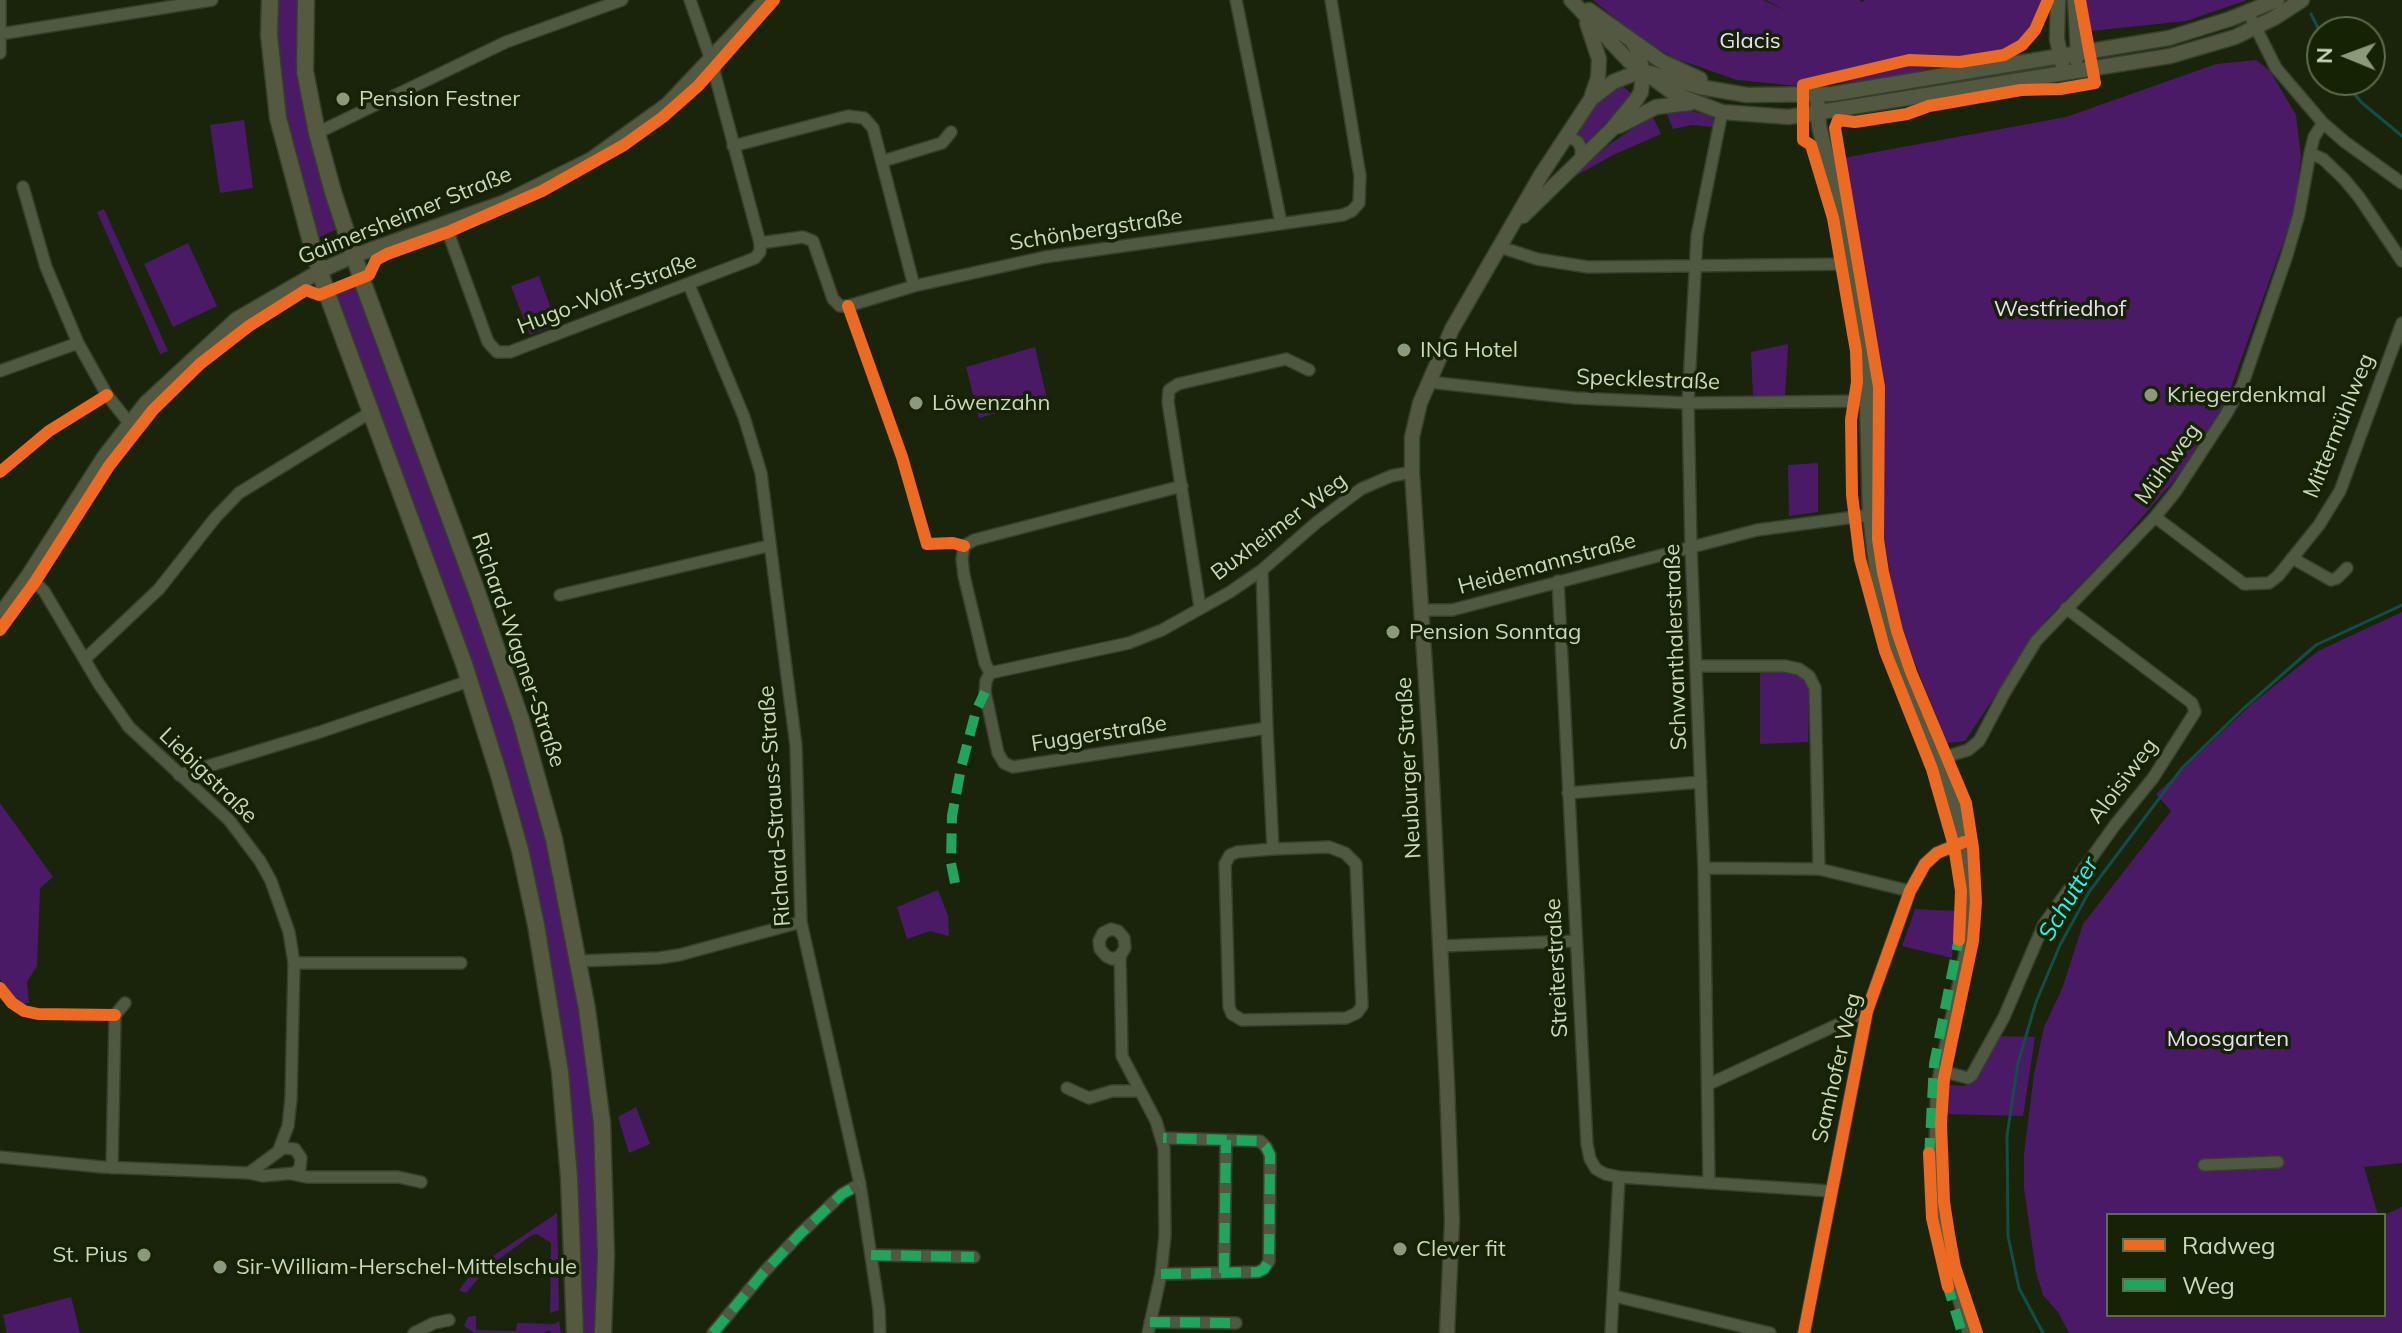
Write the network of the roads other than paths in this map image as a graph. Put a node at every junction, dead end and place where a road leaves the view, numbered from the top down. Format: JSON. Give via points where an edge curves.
{"nodes":[{"id":1,"x":0,"y":0,"type":"edge"},
{"id":2,"x":212,"y":0,"type":"edge"},
{"id":3,"x":270,"y":0,"type":"edge"},
{"id":4,"x":306,"y":0,"type":"edge"},
{"id":5,"x":622,"y":0,"type":"edge"},
{"id":6,"x":690,"y":0,"type":"edge"},
{"id":7,"x":766,"y":0,"type":"edge"},
{"id":8,"x":1236,"y":0,"type":"edge"},
{"id":9,"x":1331,"y":0,"type":"edge"},
{"id":10,"x":1574,"y":0,"type":"edge"},
{"id":11,"x":2058,"y":0,"type":"edge"},
{"id":12,"x":2075,"y":0,"type":"edge"},
{"id":13,"x":2277,"y":0,"type":"edge"},
{"id":14,"x":2302,"y":0,"type":"edge"},
{"id":15,"x":2248,"y":12,"type":"junction"},
{"id":16,"x":1584,"y":15,"type":"junction"},
{"id":17,"x":2254,"y":28,"type":"junction"},
{"id":18,"x":0,"y":34,"type":"edge"},
{"id":19,"x":1632,"y":41,"type":"junction"},
{"id":20,"x":0,"y":53,"type":"edge"},
{"id":21,"x":2078,"y":53,"type":"junction"},
{"id":22,"x":2059,"y":57,"type":"junction"},
{"id":23,"x":711,"y":60,"type":"junction"},
{"id":24,"x":1643,"y":73,"type":"junction"},
{"id":25,"x":2069,"y":74,"type":"junction"},
{"id":26,"x":1734,"y":93,"type":"junction"},
{"id":27,"x":1817,"y":95,"type":"junction"},
{"id":28,"x":1591,"y":99,"type":"junction"},
{"id":29,"x":1694,"y":103,"type":"junction"},
{"id":30,"x":1722,"y":112,"type":"junction"},
{"id":31,"x":1817,"y":114,"type":"junction"},
{"id":32,"x":2323,"y":123,"type":"junction"},
{"id":33,"x":1612,"y":129,"type":"junction"},
{"id":34,"x":951,"y":132,"type":"dead end"},
{"id":35,"x":317,"y":133,"type":"junction"},
{"id":36,"x":1563,"y":140,"type":"junction"},
{"id":37,"x":733,"y":146,"type":"junction"},
{"id":38,"x":2310,"y":153,"type":"junction"},
{"id":39,"x":1581,"y":158,"type":"junction"},
{"id":40,"x":883,"y":161,"type":"junction"},
{"id":41,"x":2402,"y":183,"type":"edge"},
{"id":42,"x":23,"y":187,"type":"dead end"},
{"id":43,"x":1281,"y":223,"type":"junction"},
{"id":44,"x":445,"y":224,"type":"junction"},
{"id":45,"x":1514,"y":224,"type":"junction"},
{"id":46,"x":760,"y":243,"type":"junction"},
{"id":47,"x":1500,"y":247,"type":"junction"},
{"id":48,"x":353,"y":256,"type":"junction"},
{"id":49,"x":2402,"y":261,"type":"edge"},
{"id":50,"x":1850,"y":264,"type":"junction"},
{"id":51,"x":1695,"y":267,"type":"junction"},
{"id":52,"x":320,"y":271,"type":"junction"},
{"id":53,"x":689,"y":285,"type":"junction"},
{"id":54,"x":914,"y":286,"type":"junction"},
{"id":55,"x":2402,"y":323,"type":"edge"},
{"id":56,"x":78,"y":343,"type":"junction"},
{"id":57,"x":1309,"y":370,"type":"dead end"},
{"id":58,"x":0,"y":371,"type":"edge"},
{"id":59,"x":1429,"y":382,"type":"junction"},
{"id":60,"x":1867,"y":401,"type":"junction"},
{"id":61,"x":1688,"y":403,"type":"junction"},
{"id":62,"x":371,"y":412,"type":"junction"},
{"id":63,"x":130,"y":424,"type":"junction"},
{"id":64,"x":1412,"y":472,"type":"junction"},
{"id":65,"x":1182,"y":486,"type":"junction"},
{"id":66,"x":1870,"y":515,"type":"junction"},
{"id":67,"x":2155,"y":517,"type":"junction"},
{"id":68,"x":768,"y":546,"type":"junction"},
{"id":69,"x":1691,"y":547,"type":"junction"},
{"id":70,"x":2292,"y":558,"type":"junction"},
{"id":71,"x":2347,"y":568,"type":"dead end"},
{"id":72,"x":1262,"y":570,"type":"junction"},
{"id":73,"x":28,"y":576,"type":"junction"},
{"id":74,"x":1558,"y":581,"type":"junction"},
{"id":75,"x":560,"y":595,"type":"dead end"},
{"id":76,"x":1200,"y":607,"type":"junction"},
{"id":77,"x":2066,"y":608,"type":"junction"},
{"id":78,"x":1421,"y":610,"type":"junction"},
{"id":79,"x":0,"y":615,"type":"edge"},
{"id":80,"x":85,"y":659,"type":"junction"},
{"id":81,"x":1697,"y":666,"type":"junction"},
{"id":82,"x":990,"y":673,"type":"junction"},
{"id":83,"x":469,"y":681,"type":"junction"},
{"id":84,"x":1267,"y":728,"type":"junction"},
{"id":85,"x":1938,"y":759,"type":"junction"},
{"id":86,"x":179,"y":775,"type":"junction"},
{"id":87,"x":1701,"y":782,"type":"junction"},
{"id":88,"x":1568,"y":793,"type":"junction"},
{"id":89,"x":1965,"y":841,"type":"junction"},
{"id":90,"x":1273,"y":849,"type":"junction"},
{"id":91,"x":1704,"y":868,"type":"junction"},
{"id":92,"x":1819,"y":869,"type":"junction"},
{"id":93,"x":1910,"y":891,"type":"junction"},
{"id":94,"x":801,"y":922,"type":"junction"},
{"id":95,"x":1576,"y":941,"type":"junction"},
{"id":96,"x":1441,"y":946,"type":"junction"},
{"id":97,"x":1120,"y":956,"type":"dead end"},
{"id":98,"x":578,"y":961,"type":"junction"},
{"id":99,"x":294,"y":963,"type":"junction"},
{"id":100,"x":461,"y":963,"type":"dead end"},
{"id":101,"x":125,"y":1003,"type":"dead end"},
{"id":102,"x":1867,"y":1011,"type":"junction"},
{"id":103,"x":1941,"y":1071,"type":"junction"},
{"id":104,"x":1709,"y":1084,"type":"junction"},
{"id":105,"x":1067,"y":1088,"type":"dead end"},
{"id":106,"x":1140,"y":1091,"type":"junction"},
{"id":107,"x":288,"y":1126,"type":"junction"},
{"id":108,"x":1163,"y":1138,"type":"junction"},
{"id":109,"x":1226,"y":1140,"type":"junction"},
{"id":110,"x":295,"y":1149,"type":"junction"},
{"id":111,"x":276,"y":1154,"type":"junction"},
{"id":112,"x":0,"y":1157,"type":"edge"},
{"id":113,"x":301,"y":1161,"type":"junction"},
{"id":114,"x":2278,"y":1162,"type":"dead end"},
{"id":115,"x":2204,"y":1165,"type":"dead end"},
{"id":116,"x":112,"y":1168,"type":"junction"},
{"id":117,"x":249,"y":1173,"type":"junction"},
{"id":118,"x":288,"y":1174,"type":"junction"},
{"id":119,"x":320,"y":1176,"type":"junction"},
{"id":120,"x":1619,"y":1177,"type":"junction"},
{"id":121,"x":421,"y":1182,"type":"dead end"},
{"id":122,"x":1709,"y":1183,"type":"junction"},
{"id":123,"x":860,"y":1184,"type":"junction"},
{"id":124,"x":1830,"y":1191,"type":"junction"},
{"id":125,"x":871,"y":1255,"type":"junction"},
{"id":126,"x":974,"y":1257,"type":"dead end"},
{"id":127,"x":1224,"y":1273,"type":"junction"},
{"id":128,"x":1161,"y":1274,"type":"junction"},
{"id":129,"x":1614,"y":1296,"type":"junction"},
{"id":130,"x":449,"y":1320,"type":"dead end"},
{"id":131,"x":1236,"y":1323,"type":"dead end"},
{"id":132,"x":1149,"y":1328,"type":"edge"},
{"id":133,"x":414,"y":1333,"type":"edge"},
{"id":134,"x":575,"y":1333,"type":"edge"},
{"id":135,"x":603,"y":1333,"type":"edge"},
{"id":136,"x":713,"y":1333,"type":"edge"},
{"id":137,"x":880,"y":1333,"type":"edge"},
{"id":138,"x":1447,"y":1333,"type":"edge"},
{"id":139,"x":1611,"y":1333,"type":"edge"},
{"id":140,"x":1770,"y":1333,"type":"edge"},
{"id":141,"x":1804,"y":1333,"type":"edge"},
{"id":142,"x":1970,"y":1333,"type":"edge"}],
"edges":[{"from":1,"to":18,"type":"street"},
{"from":2,"to":18,"type":"street"},
{"from":3,"to":52,"type":"main road","via":[[278,118]]},
{"from":4,"to":35,"type":"main road","name":"Richard-Wagner-Straße","via":[[305,71]]},
{"from":5,"to":35,"type":"street","via":[[506,42]]},
{"from":6,"to":23,"type":"street"},
{"from":7,"to":23,"type":"main road","name":"Gaimersheimer Straße"},
{"from":8,"to":43,"type":"street"},
{"from":9,"to":43,"type":"street","name":"Schönbergstraße","via":[[1360,176],[1359,203],[1343,215]]},
{"from":10,"to":16,"type":"main road"},
{"from":10,"to":19,"type":"main road"},
{"from":11,"to":22,"type":"main road"},
{"from":12,"to":21,"type":"main road"},
{"from":13,"to":15,"type":"main road"},
{"from":14,"to":17,"type":"main road"},
{"from":15,"to":17,"type":"street"},
{"from":15,"to":21,"type":"main road","via":[[2169,38]]},
{"from":16,"to":24,"type":"main road"},
{"from":16,"to":28,"type":"main road","name":"Neuburger Straße","via":[[1599,59]]},
{"from":17,"to":25,"type":"main road","via":[[2181,53]]},
{"from":17,"to":32,"type":"street","via":[[2276,68]]},
{"from":18,"to":20,"type":"street"},
{"from":19,"to":24,"type":"main road"},
{"from":19,"to":26,"type":"main road","via":[[1661,61]]},
{"from":21,"to":22,"type":"main road"},
{"from":21,"to":25,"type":"main road"},
{"from":22,"to":25,"type":"main road"},
{"from":22,"to":27,"type":"main road"},
{"from":23,"to":37,"type":"street"},
{"from":23,"to":44,"type":"main road","name":"Gaimersheimer Straße","via":[[667,105],[592,159],[505,202]]},
{"from":24,"to":26,"type":"main road"},
{"from":24,"to":28,"type":"main road","name":"Neuburger Straße","via":[[1613,82]]},
{"from":24,"to":29,"type":"main road"},
{"from":24,"to":33,"type":"main road","name":"Neuburger Straße","via":[[1641,92]]},
{"from":25,"to":31,"type":"main road"},
{"from":26,"to":27,"type":"main road"},
{"from":27,"to":31,"type":"main road"},
{"from":28,"to":36,"type":"main road","name":"Neuburger Straße"},
{"from":29,"to":30,"type":"main road"},
{"from":29,"to":33,"type":"main road","name":"Neuburger Straße","via":[[1656,107]]},
{"from":30,"to":31,"type":"main road","via":[[1768,117]]},
{"from":30,"to":51,"type":"street","name":"Schwanthalerstraße","via":[[1701,208]]},
{"from":31,"to":50,"type":"main road"},
{"from":32,"to":38,"type":"street","name":"Mühlweg"},
{"from":32,"to":41,"type":"street"},
{"from":33,"to":39,"type":"main road","name":"Neuburger Straße"},
{"from":34,"to":40,"type":"street","via":[[942,143]]},
{"from":35,"to":48,"type":"main road","name":"Richard-Wagner-Straße"},
{"from":36,"to":39,"type":"street","via":[[1578,142]]},
{"from":36,"to":45,"type":"main road","name":"Neuburger Straße"},
{"from":37,"to":40,"type":"street","via":[[848,116],[864,118],[873,128]]},
{"from":37,"to":46,"type":"street"},
{"from":38,"to":49,"type":"street","via":[[2344,179]]},
{"from":38,"to":67,"type":"street","name":"Mühlweg","via":[[2299,214],[2242,386],[2200,457]]},
{"from":39,"to":45,"type":"main road","name":"Neuburger Straße"},
{"from":40,"to":54,"type":"street"},
{"from":42,"to":56,"type":"street","via":[[46,267]]},
{"from":43,"to":54,"type":"street","name":"Schönbergstraße","via":[[1045,257]]},
{"from":44,"to":48,"type":"main road","name":"Gaimersheimer Straße"},
{"from":44,"to":53,"type":"street","name":"Hugo-Wolf-Straße","via":[[488,342],[497,352],[510,352]]},
{"from":45,"to":47,"type":"main road","name":"Neuburger Straße"},
{"from":46,"to":53,"type":"street","name":"Hugo-Wolf-Straße","via":[[755,258]]},
{"from":46,"to":54,"type":"street","name":"Schönbergstraße","via":[[803,237],[813,241],[840,306]]},
{"from":47,"to":51,"type":"street","via":[[1575,265]]},
{"from":47,"to":59,"type":"main road","name":"Neuburger Straße","via":[[1452,329]]},
{"from":48,"to":52,"type":"main road","name":"Gaimersheimer Straße"},
{"from":48,"to":98,"type":"main road","name":"Richard-Wagner-Straße","via":[[521,720],[554,839]]},
{"from":50,"to":51,"type":"street"},
{"from":50,"to":60,"type":"main road"},
{"from":51,"to":61,"type":"street","name":"Schwanthalerstraße"},
{"from":52,"to":62,"type":"main road"},
{"from":52,"to":63,"type":"main road","name":"Gaimersheimer Straße","via":[[237,319],[177,372]]},
{"from":53,"to":68,"type":"street","name":"Richard-Strauss-Straße","via":[[754,447]]},
{"from":55,"to":70,"type":"street","name":"Mittermühlweg","via":[[2340,491]]},
{"from":56,"to":58,"type":"street"},
{"from":56,"to":63,"type":"street"},
{"from":57,"to":65,"type":"street","via":[[1286,359],[1169,390]]},
{"from":59,"to":61,"type":"street","name":"Specklestraße","via":[[1575,398]]},
{"from":59,"to":64,"type":"main road","name":"Neuburger Straße","via":[[1412,437]]},
{"from":60,"to":61,"type":"street","name":"Specklestraße"},
{"from":60,"to":66,"type":"main road"},
{"from":61,"to":69,"type":"street","name":"Schwanthalerstraße"},
{"from":62,"to":80,"type":"street","via":[[239,493],[159,589]]},
{"from":62,"to":83,"type":"main road"},
{"from":63,"to":73,"type":"main road","name":"Gaimersheimer Straße"},
{"from":64,"to":72,"type":"street","name":"Buxheimer Weg","via":[[1361,489]]},
{"from":64,"to":78,"type":"main road","name":"Neuburger Straße"},
{"from":65,"to":76,"type":"street"},
{"from":65,"to":82,"type":"street","name":"Fuggerstraße","via":[[964,546],[964,576]]},
{"from":66,"to":69,"type":"street","name":"Heidemannstraße","via":[[1757,530]]},
{"from":66,"to":85,"type":"main road","via":[[1891,646]]},
{"from":67,"to":70,"type":"street","name":"Mittermühlweg","via":[[2244,584],[2269,583]]},
{"from":67,"to":77,"type":"street","name":"Mühlweg"},
{"from":68,"to":75,"type":"street"},
{"from":68,"to":94,"type":"street","name":"Richard-Strauss-Straße","via":[[796,748]]},
{"from":69,"to":74,"type":"street","name":"Heidemannstraße"},
{"from":69,"to":81,"type":"street","name":"Schwanthalerstraße"},
{"from":70,"to":71,"type":"street","via":[[2331,580]]},
{"from":72,"to":76,"type":"street","name":"Buxheimer Weg"},
{"from":72,"to":84,"type":"street"},
{"from":73,"to":79,"type":"main road","name":"Gaimersheimer Straße"},
{"from":73,"to":80,"type":"street","name":"Liebigstraße","via":[[44,591]]},
{"from":74,"to":78,"type":"street","name":"Heidemannstraße","via":[[1452,610]]},
{"from":74,"to":88,"type":"street","name":"Streiterstraße"},
{"from":76,"to":82,"type":"street","name":"Buxheimer Weg","via":[[1129,643]]},
{"from":77,"to":85,"type":"street","name":"Mühlweg","via":[[2036,641],[1979,741]]},
{"from":77,"to":103,"type":"street","name":"Aloisiweg","via":[[2192,703],[2195,712],[2153,778],[2044,924],[1972,1075]]},
{"from":78,"to":96,"type":"main road","name":"Neuburger Straße"},
{"from":80,"to":86,"type":"street","name":"Liebigstraße","via":[[129,727]]},
{"from":81,"to":87,"type":"street","name":"Schwanthalerstraße"},
{"from":81,"to":92,"type":"street","via":[[1785,666],[1809,676],[1815,688]]},
{"from":82,"to":84,"type":"street","name":"Fuggerstraße","via":[[985,692],[998,753],[1013,767]]},
{"from":83,"to":86,"type":"street"},
{"from":83,"to":134,"type":"main road","via":[[520,850],[555,1031],[569,1177]]},
{"from":84,"to":90,"type":"street"},
{"from":85,"to":89,"type":"main road"},
{"from":86,"to":99,"type":"street","name":"Liebigstraße","via":[[229,820],[260,861],[282,911]]},
{"from":87,"to":88,"type":"street"},
{"from":87,"to":91,"type":"street","name":"Schwanthalerstraße"},
{"from":88,"to":95,"type":"street","name":"Streiterstraße"},
{"from":89,"to":93,"type":"street","name":"Samhofer Weg","via":[[1937,853]]},
{"from":89,"to":103,"type":"main road","via":[[1969,941]]},
{"from":90,"to":90,"type":"street","via":[[1329,847],[1356,864],[1362,1006],[1357,1013],[1346,1018],[1242,1020],[1232,1014],[1225,864],[1237,852]]},
{"from":91,"to":92,"type":"street"},
{"from":91,"to":104,"type":"street","name":"Schwanthalerstraße"},
{"from":92,"to":93,"type":"street"},
{"from":93,"to":102,"type":"street","name":"Samhofer Weg"},
{"from":94,"to":98,"type":"street","via":[[669,957]]},
{"from":94,"to":123,"type":"street","name":"Richard-Strauss-Straße"},
{"from":95,"to":96,"type":"street"},
{"from":95,"to":120,"type":"street","name":"Streiterstraße","via":[[1587,1144],[1596,1169]]},
{"from":96,"to":138,"type":"main road","name":"Neuburger Straße","via":[[1452,1221]]},
{"from":97,"to":106,"type":"street","via":[[1122,1056]]},
{"from":98,"to":135,"type":"main road","name":"Richard-Wagner-Straße","via":[[602,1123]]},
{"from":99,"to":100,"type":"street"},
{"from":99,"to":107,"type":"street","name":"Liebigstraße"},
{"from":101,"to":116,"type":"street","via":[[115,1015]]},
{"from":102,"to":104,"type":"street"},
{"from":102,"to":124,"type":"street","name":"Samhofer Weg"},
{"from":103,"to":142,"type":"main road","via":[[1938,1207]]},
{"from":104,"to":122,"type":"street","name":"Schwanthalerstraße"},
{"from":105,"to":106,"type":"street","via":[[1089,1098]]},
{"from":106,"to":108,"type":"street"},
{"from":107,"to":110,"type":"street","name":"Liebigstraße"},
{"from":107,"to":111,"type":"street","name":"Liebigstraße"},
{"from":108,"to":109,"type":"street"},
{"from":108,"to":128,"type":"street","via":[[1167,1186]]},
{"from":109,"to":127,"type":"street"},
{"from":109,"to":127,"type":"street","via":[[1260,1141],[1270,1155],[1269,1261],[1258,1272]]},
{"from":110,"to":111,"type":"street","via":[[286,1147]]},
{"from":110,"to":113,"type":"street"},
{"from":111,"to":117,"type":"street"},
{"from":111,"to":118,"type":"street","via":[[276,1168]]},
{"from":112,"to":116,"type":"street"},
{"from":113,"to":118,"type":"street","via":[[300,1168]]},
{"from":113,"to":119,"type":"street"},
{"from":114,"to":115,"type":"street"},
{"from":116,"to":117,"type":"street"},
{"from":117,"to":118,"type":"street"},
{"from":118,"to":119,"type":"street"},
{"from":119,"to":121,"type":"street"},
{"from":120,"to":122,"type":"street"},
{"from":120,"to":129,"type":"street"},
{"from":122,"to":124,"type":"street"},
{"from":123,"to":125,"type":"street","name":"Richard-Strauss-Straße"},
{"from":123,"to":136,"type":"street","via":[[800,1234]]},
{"from":124,"to":141,"type":"street","name":"Samhofer Weg"},
{"from":125,"to":126,"type":"street"},
{"from":125,"to":137,"type":"street","name":"Richard-Strauss-Straße"},
{"from":127,"to":128,"type":"street"},
{"from":128,"to":132,"type":"street"},
{"from":129,"to":139,"type":"street"},
{"from":129,"to":140,"type":"street"},
{"from":130,"to":133,"type":"street"},
{"from":131,"to":132,"type":"street"}]}
